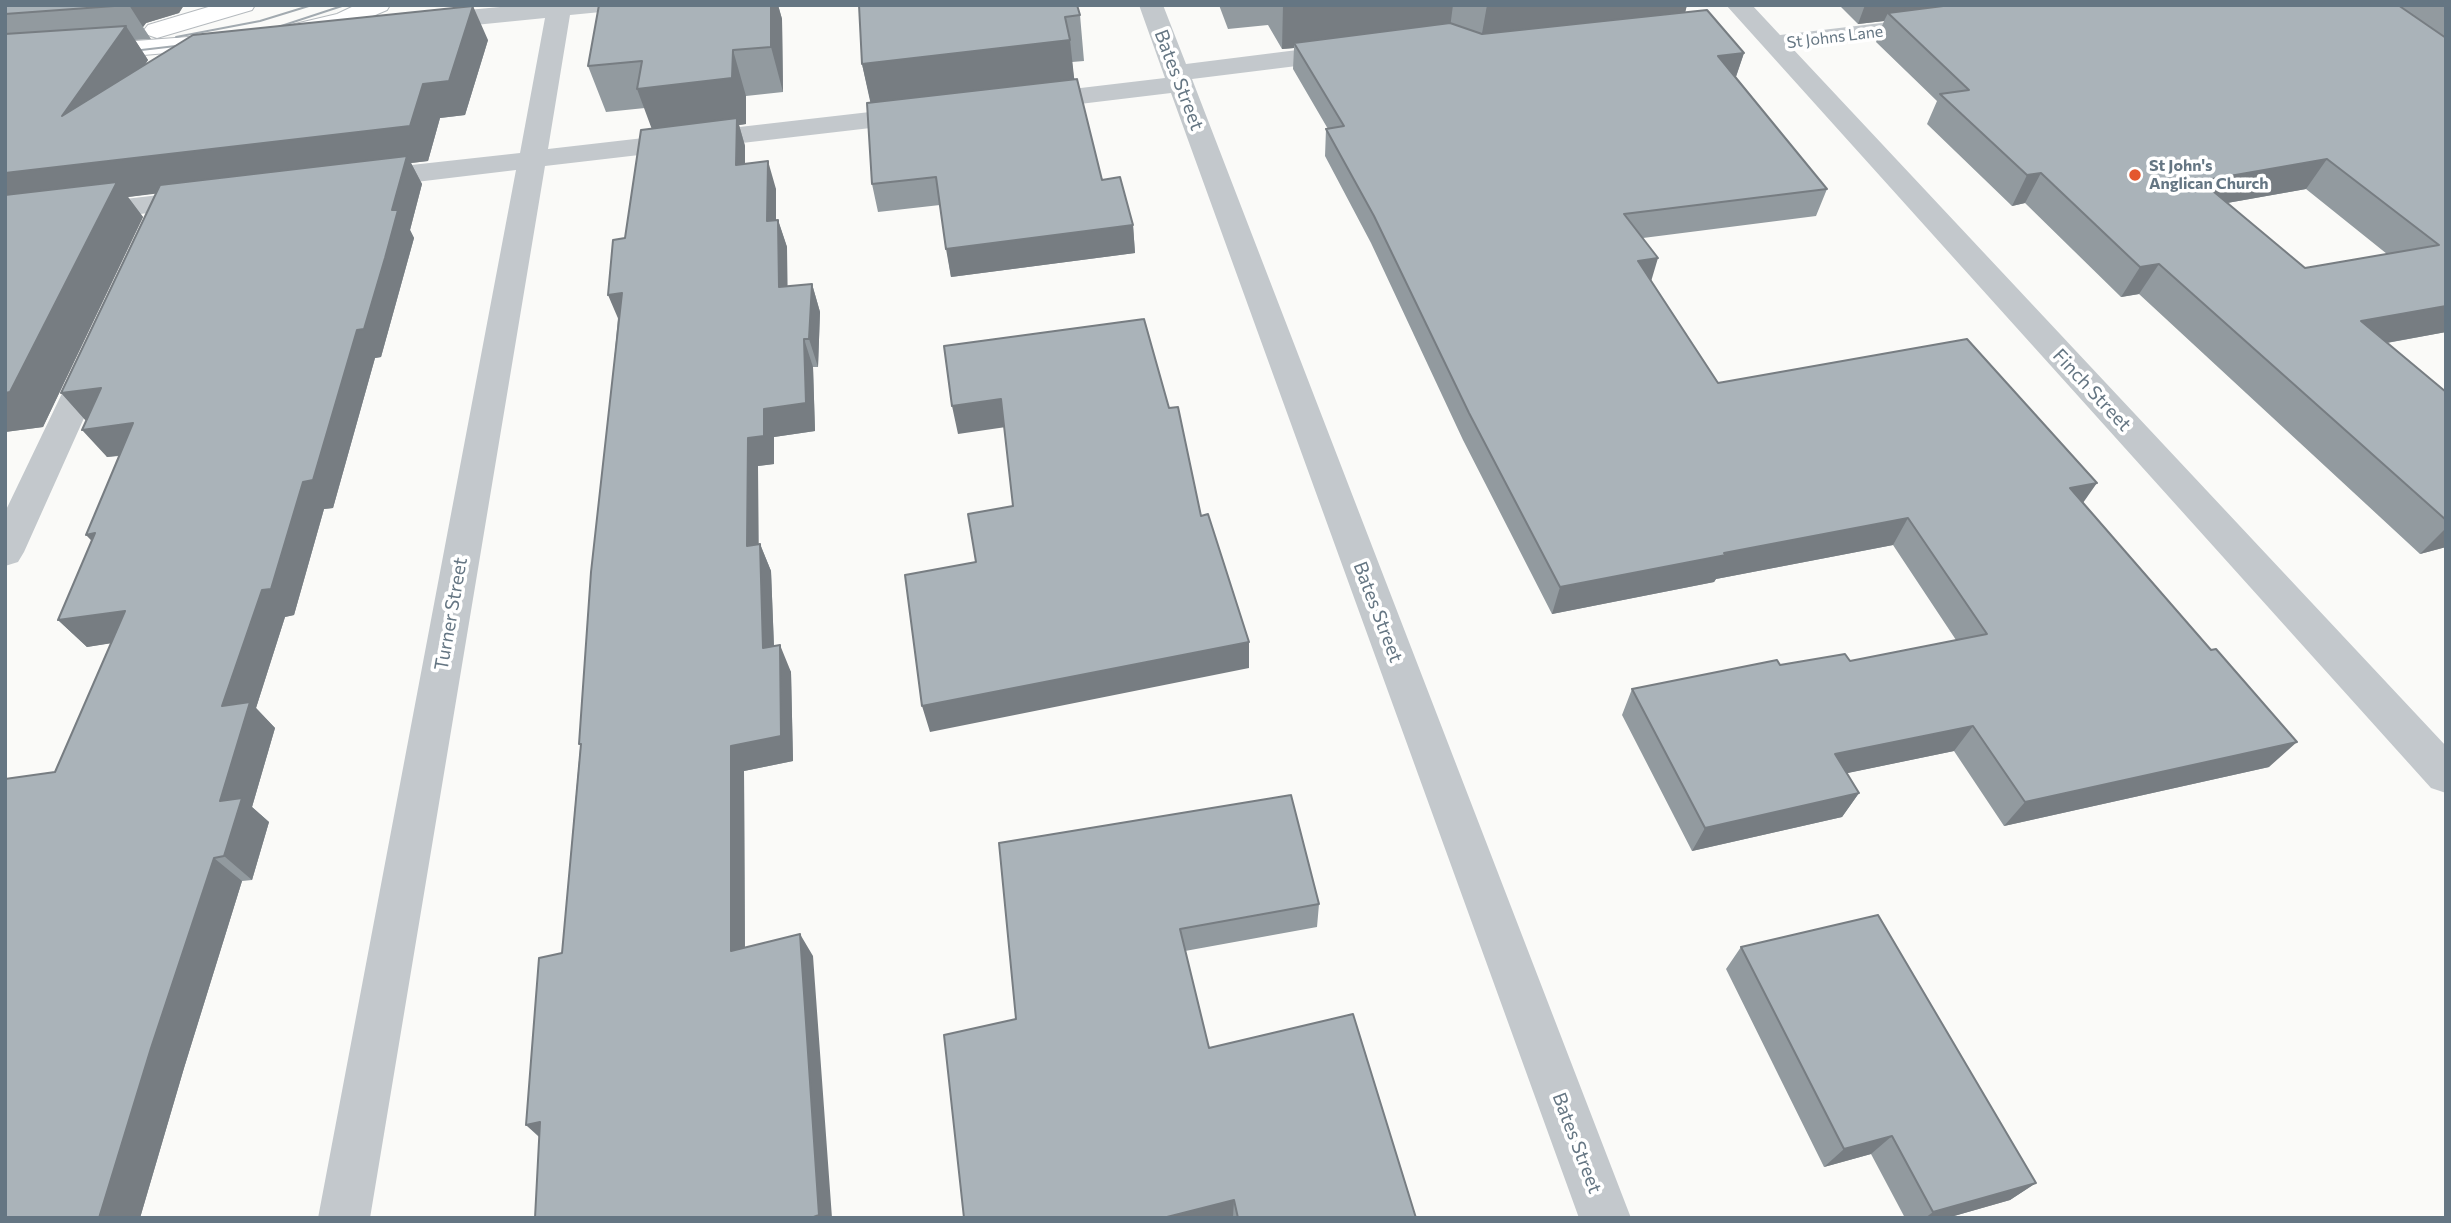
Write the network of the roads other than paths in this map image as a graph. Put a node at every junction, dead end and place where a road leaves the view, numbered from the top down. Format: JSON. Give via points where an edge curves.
{"nodes":[{"id":1,"x":243,"y":5,"type":"edge"},
{"id":2,"x":601,"y":5,"type":"edge"},
{"id":3,"x":1151,"y":5,"type":"edge"},
{"id":4,"x":559,"y":10,"type":"junction"},
{"id":5,"x":337,"y":12,"type":"edge"},
{"id":6,"x":392,"y":18,"type":"edge"},
{"id":7,"x":1958,"y":22,"type":"edge"},
{"id":8,"x":1747,"y":23,"type":"edge"},
{"id":9,"x":1367,"y":49,"type":"edge"},
{"id":10,"x":32,"y":57,"type":"junction"},
{"id":11,"x":5,"y":59,"type":"edge"},
{"id":12,"x":1179,"y":78,"type":"junction"},
{"id":13,"x":1006,"y":104,"type":"edge"},
{"id":14,"x":951,"y":111,"type":"edge"},
{"id":15,"x":532,"y":159,"type":"junction"},
{"id":16,"x":341,"y":182,"type":"edge"},
{"id":17,"x":233,"y":195,"type":"edge"},
{"id":18,"x":166,"y":204,"type":"junction"},
{"id":19,"x":5,"y":222,"type":"edge"},
{"id":20,"x":149,"y":241,"type":"edge"},
{"id":21,"x":109,"y":328,"type":"edge"},
{"id":22,"x":5,"y":552,"type":"edge"},
{"id":23,"x":2446,"y":775,"type":"edge"},
{"id":24,"x":344,"y":1218,"type":"edge"},
{"id":25,"x":1605,"y":1218,"type":"edge"}],
"edges":[{"from":1,"to":10,"type":"main road","via":[[166,28]]},
{"from":2,"to":4,"type":"street"},
{"from":3,"to":12,"type":"street","name":"Bates Street"},
{"from":4,"to":6,"type":"street"},
{"from":4,"to":15,"type":"street","name":"Turner Street"},
{"from":5,"to":6,"type":"street","via":[[369,24]]},
{"from":5,"to":10,"type":"main road","via":[[308,29],[252,39]]},
{"from":7,"to":8,"type":"street","name":"St Johns Lane"},
{"from":8,"to":23,"type":"street","name":"Finch Street"},
{"from":9,"to":12,"type":"street"},
{"from":10,"to":11,"type":"main road"},
{"from":12,"to":13,"type":"street"},
{"from":12,"to":25,"type":"street","name":"Bates Street"},
{"from":14,"to":15,"type":"street"},
{"from":15,"to":16,"type":"street"},
{"from":15,"to":24,"type":"street","name":"Turner Street"},
{"from":17,"to":18,"type":"street"},
{"from":18,"to":19,"type":"street"},
{"from":18,"to":20,"type":"street"},
{"from":21,"to":22,"type":"street"}]}
